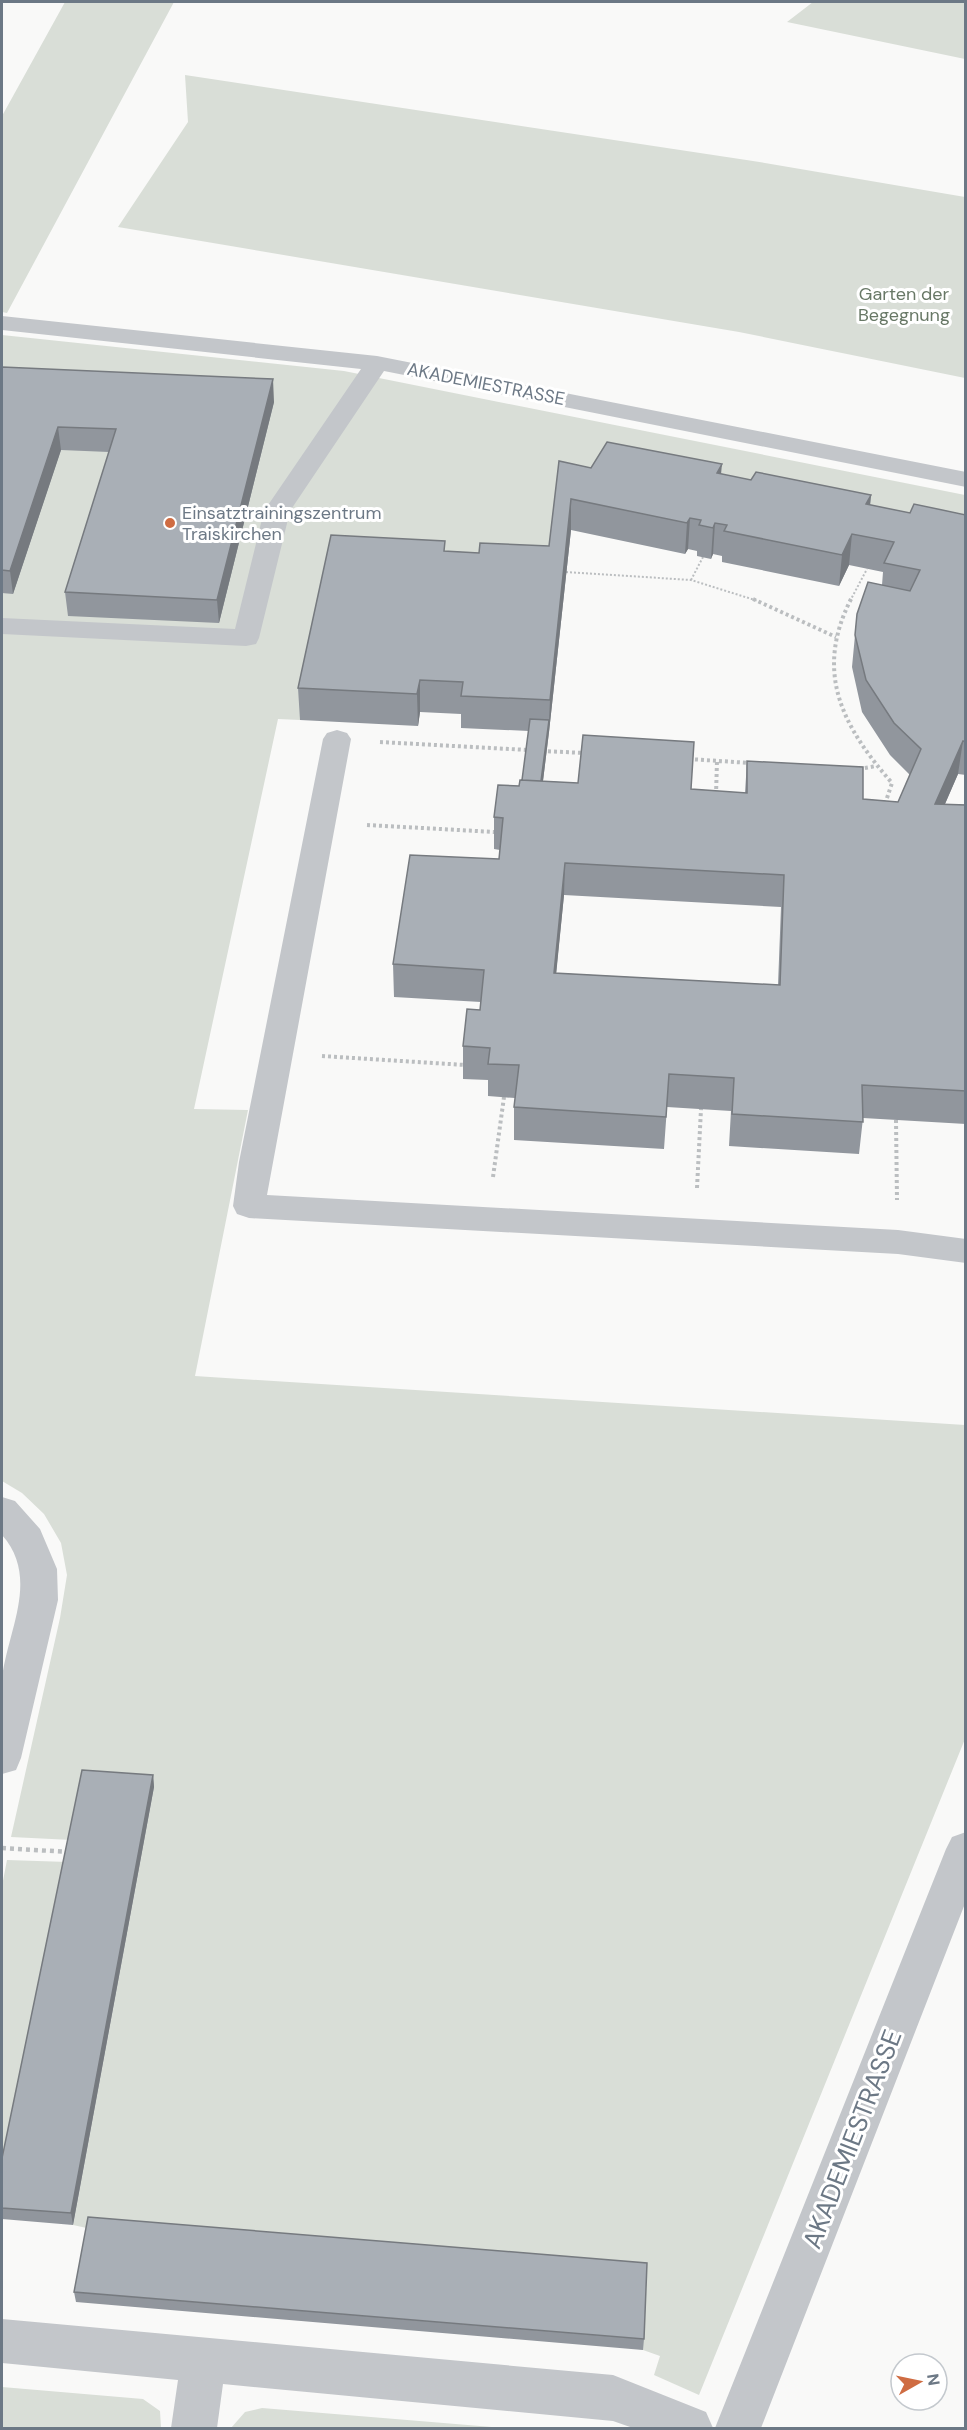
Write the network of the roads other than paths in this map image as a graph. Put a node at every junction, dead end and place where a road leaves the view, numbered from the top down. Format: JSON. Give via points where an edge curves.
{"nodes":[{"id":1,"x":2,"y":323,"type":"edge"},
{"id":2,"x":377,"y":363,"type":"junction"},
{"id":3,"x":966,"y":480,"type":"edge"},
{"id":4,"x":2,"y":627,"type":"edge"},
{"id":5,"x":338,"y":739,"type":"road end"},
{"id":6,"x":966,"y":1251,"type":"edge"},
{"id":7,"x":2,"y":1510,"type":"edge"},
{"id":8,"x":4,"y":1739,"type":"edge"},
{"id":9,"x":966,"y":1849,"type":"edge"},
{"id":10,"x":2,"y":2341,"type":"edge"},
{"id":11,"x":204,"y":2360,"type":"junction"},
{"id":12,"x":194,"y":2428,"type":"edge"},
{"id":13,"x":690,"y":2428,"type":"edge"},
{"id":14,"x":738,"y":2428,"type":"edge"}],
"edges":[{"from":1,"to":2,"type":"street","name":"AKADEMIESTRASSE"},
{"from":2,"to":3,"type":"street","name":"AKADEMIESTRASSE"},
{"from":2,"to":4,"type":"street","via":[[277,511],[246,638]]},
{"from":5,"to":6,"type":"street","via":[[249,1206],[898,1242]]},
{"from":7,"to":8,"type":"street","via":[[27,1539],[39,1569],[39,1600]]},
{"from":9,"to":14,"type":"street","name":"AKADEMIESTRASSE"},
{"from":10,"to":11,"type":"street"},
{"from":11,"to":12,"type":"street"},
{"from":11,"to":13,"type":"street","via":[[613,2398]]}]}
